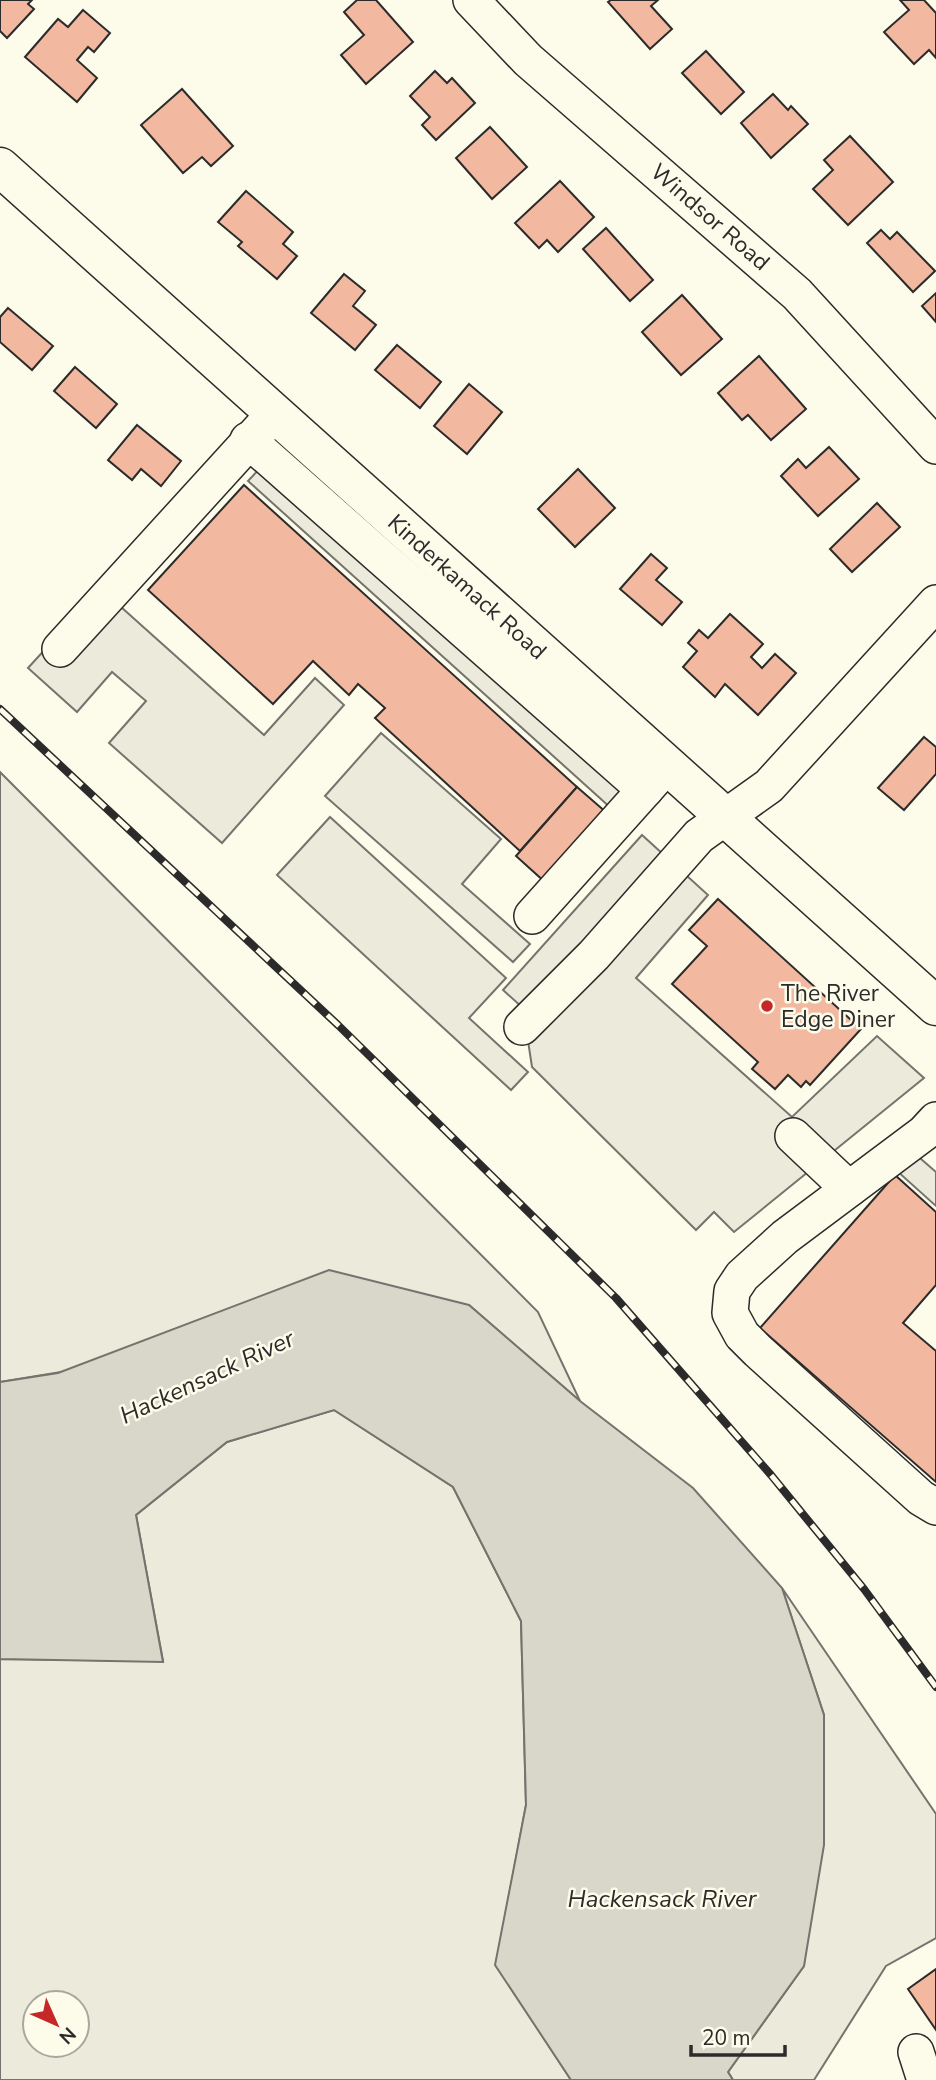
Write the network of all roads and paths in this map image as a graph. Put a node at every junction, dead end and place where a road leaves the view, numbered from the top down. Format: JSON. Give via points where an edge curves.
{"nodes":[{"id":1,"x":471,"y":0,"type":"edge"},
{"id":2,"x":0,"y":167,"type":"edge"},
{"id":3,"x":276,"y":414,"type":"junction"},
{"id":4,"x":248,"y":440,"type":"junction"},
{"id":5,"x":936,"y":446,"type":"edge"},
{"id":6,"x":936,"y":604,"type":"edge"},
{"id":7,"x":60,"y":649,"type":"dead end"},
{"id":8,"x":656,"y":778,"type":"junction"},
{"id":9,"x":726,"y":818,"type":"junction"},
{"id":10,"x":532,"y":916,"type":"dead end"},
{"id":11,"x":936,"y":1006,"type":"edge"},
{"id":12,"x":522,"y":1027,"type":"dead end"},
{"id":13,"x":936,"y":1120,"type":"edge"},
{"id":14,"x":793,"y":1136,"type":"dead end"},
{"id":15,"x":849,"y":1189,"type":"junction"},
{"id":16,"x":936,"y":1507,"type":"edge"}],
"edges":[{"from":1,"to":5,"type":"street","name":"Windsor Road","via":[[528,60],[788,286]]},
{"from":2,"to":3,"type":"main road","name":"Kinderkamack Road"},
{"from":3,"to":4,"type":"street"},
{"from":3,"to":8,"type":"main road","name":"Kinderkamack Road"},
{"from":4,"to":7,"type":"street"},
{"from":4,"to":8,"type":"street"},
{"from":6,"to":9,"type":"street","via":[[769,786]]},
{"from":8,"to":9,"type":"main road","name":"Kinderkamack Road"},
{"from":8,"to":10,"type":"street"},
{"from":9,"to":11,"type":"main road","name":"Kinderkamack Road"},
{"from":9,"to":12,"type":"street","via":[[699,836],[594,955]]},
{"from":13,"to":15,"type":"street"},
{"from":14,"to":15,"type":"street"},
{"from":15,"to":16,"type":"street","via":[[756,1261],[732,1291],[730,1313],[758,1351],[921,1499]]}]}
